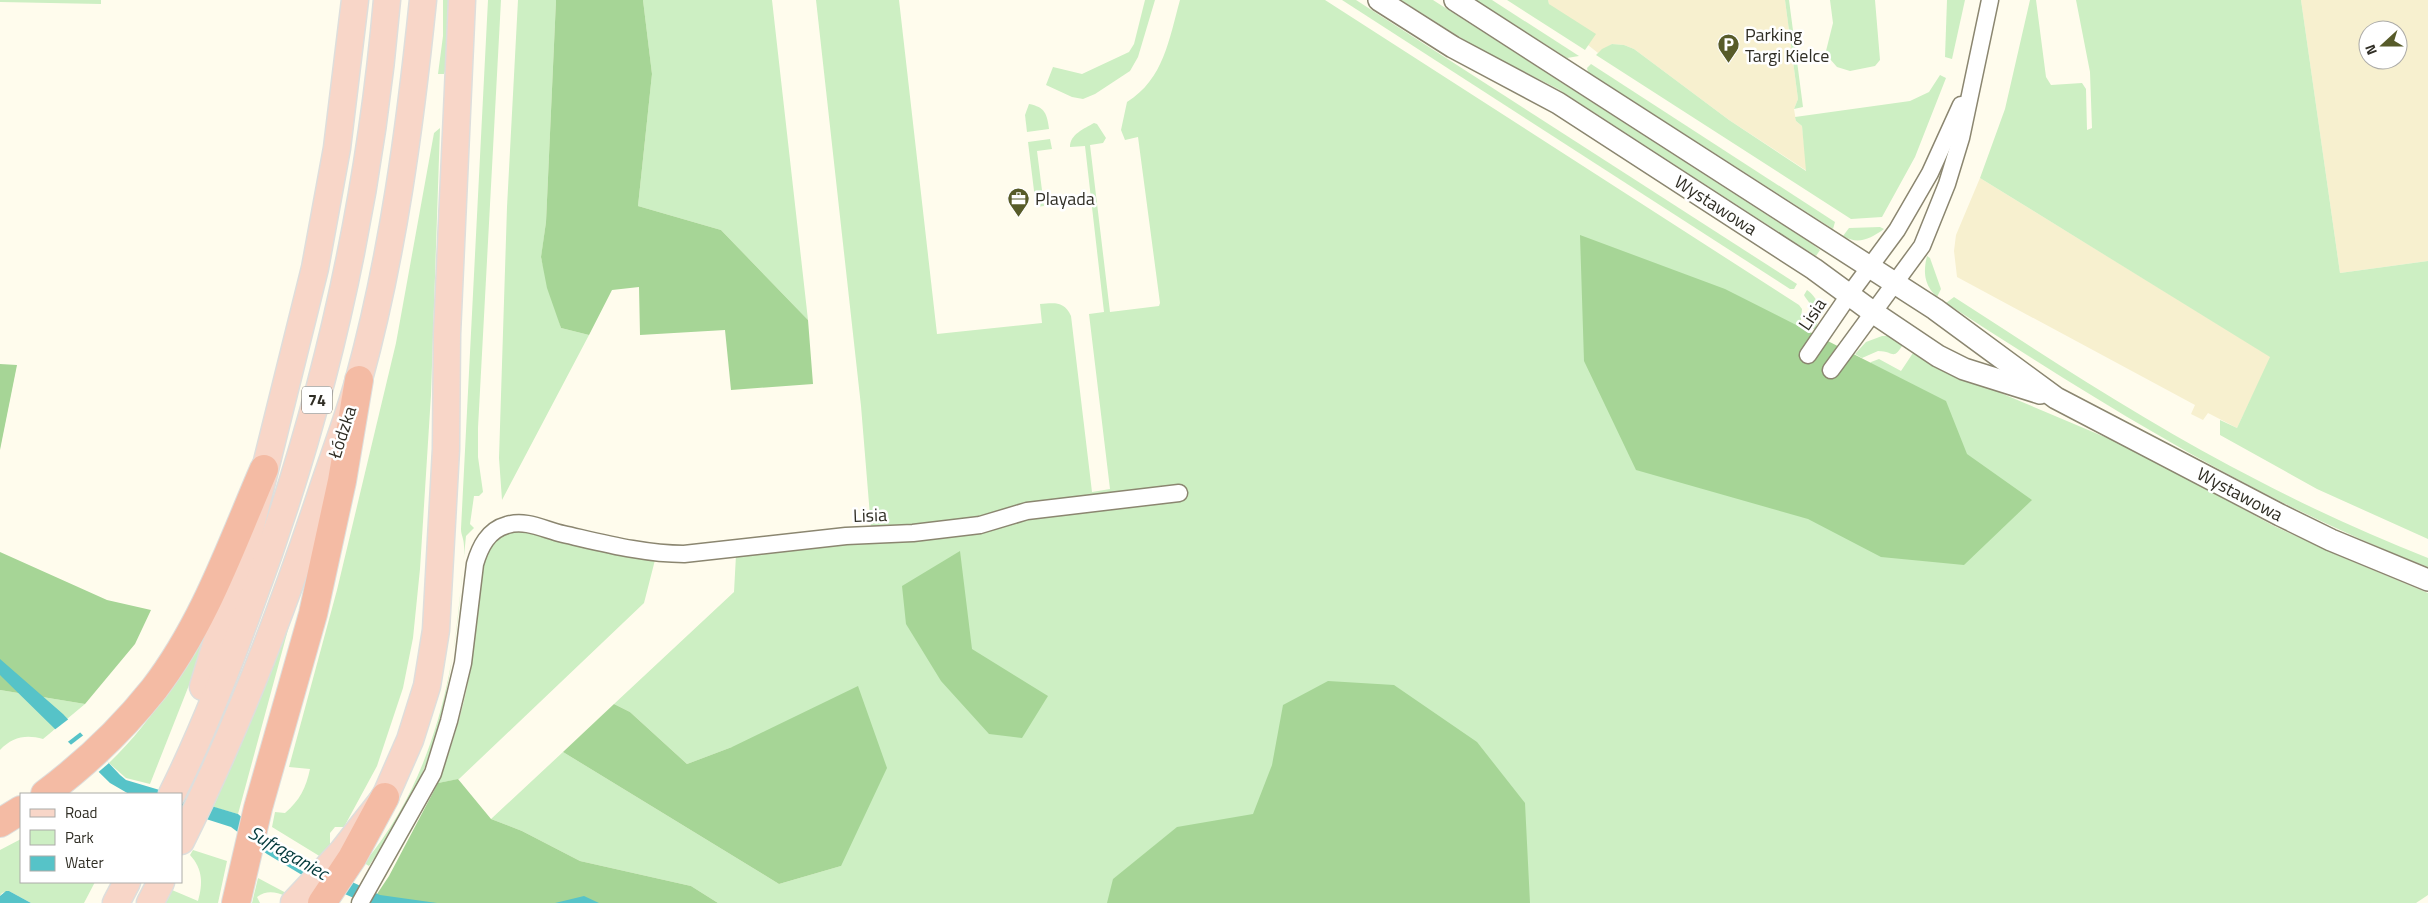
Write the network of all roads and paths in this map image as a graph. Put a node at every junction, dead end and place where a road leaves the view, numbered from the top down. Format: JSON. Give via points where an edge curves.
{"nodes":[{"id":1,"x":355,"y":0,"type":"edge"},
{"id":2,"x":387,"y":0,"type":"edge"},
{"id":3,"x":423,"y":0,"type":"edge"},
{"id":4,"x":462,"y":0,"type":"edge"},
{"id":5,"x":1379,"y":0,"type":"edge"},
{"id":6,"x":1455,"y":0,"type":"edge"},
{"id":7,"x":1990,"y":0,"type":"edge"},
{"id":8,"x":1973,"y":78,"type":"junction"},
{"id":9,"x":1870,"y":267,"type":"junction"},
{"id":10,"x":1896,"y":284,"type":"junction"},
{"id":11,"x":1849,"y":294,"type":"junction"},
{"id":12,"x":1874,"y":313,"type":"junction"},
{"id":13,"x":1808,"y":355,"type":"dead end"},
{"id":14,"x":1831,"y":370,"type":"dead end"},
{"id":15,"x":359,"y":380,"type":"junction"},
{"id":16,"x":2056,"y":398,"type":"junction"},
{"id":17,"x":264,"y":469,"type":"junction"},
{"id":18,"x":1179,"y":493,"type":"dead end"},
{"id":19,"x":2428,"y":580,"type":"edge"},
{"id":20,"x":175,"y":788,"type":"edge"},
{"id":21,"x":50,"y":790,"type":"edge"},
{"id":22,"x":384,"y":797,"type":"joint"},
{"id":23,"x":20,"y":811,"type":"edge"},
{"id":24,"x":0,"y":822,"type":"edge"},
{"id":25,"x":182,"y":839,"type":"edge"},
{"id":26,"x":347,"y":855,"type":"junction"},
{"id":27,"x":126,"y":883,"type":"edge"},
{"id":28,"x":160,"y":883,"type":"edge"},
{"id":29,"x":116,"y":903,"type":"edge"},
{"id":30,"x":150,"y":903,"type":"edge"},
{"id":31,"x":236,"y":903,"type":"edge"},
{"id":32,"x":294,"y":903,"type":"edge"},
{"id":33,"x":322,"y":903,"type":"edge"},
{"id":34,"x":360,"y":903,"type":"edge"}],
"edges":[{"from":1,"to":17,"type":"main road","number":"74","via":[[343,113],[322,234],[296,350]]},
{"from":2,"to":20,"type":"main road","name":"Łódzka","number":"74","via":[[379,84],[363,190],[336,326],[318,396],[290,495],[260,580],[224,676]]},
{"from":3,"to":15,"type":"main road","name":"Łódzka","number":"74","via":[[403,167]]},
{"from":4,"to":22,"type":"main road","via":[[447,334],[446,449],[436,630],[427,686],[410,740]]},
{"from":5,"to":11,"type":"street","name":"Wystawowa","via":[[1452,47],[1558,103]]},
{"from":6,"to":9,"type":"street","name":"Wystawowa"},
{"from":7,"to":8,"type":"street"},
{"from":8,"to":9,"type":"street","name":"Lisia","via":[[1930,174],[1897,230]]},
{"from":8,"to":10,"type":"street","via":[[1948,184],[1922,246]]},
{"from":9,"to":10,"type":"street","name":"Wystawowa"},
{"from":9,"to":11,"type":"street","name":"Lisia"},
{"from":10,"to":12,"type":"street"},
{"from":10,"to":16,"type":"street","name":"Wystawowa"},
{"from":11,"to":12,"type":"street","name":"Wystawowa"},
{"from":11,"to":13,"type":"street","name":"Lisia"},
{"from":12,"to":14,"type":"street"},
{"from":12,"to":16,"type":"street","name":"Wystawowa","via":[[1938,356],[1964,369]]},
{"from":15,"to":25,"type":"main road","name":"Łódzka","number":"74","via":[[297,566],[256,675]]},
{"from":15,"to":31,"type":"highway","via":[[342,481],[313,614],[258,808]]},
{"from":16,"to":19,"type":"street","name":"Wystawowa","via":[[2331,540]]},
{"from":17,"to":20,"type":"main road","number":"74","via":[[247,542]]},
{"from":17,"to":21,"type":"highway","via":[[198,618],[155,688],[98,748]]},
{"from":18,"to":34,"type":"street","name":"Lisia","via":[[1027,511],[980,525],[913,534],[846,536],[684,554],[661,554],[561,534],[530,524],[502,527],[485,539],[475,564],[463,663],[433,773]]},
{"from":22,"to":26,"type":"highway"},
{"from":23,"to":24,"type":"highway"},
{"from":26,"to":32,"type":"main road"},
{"from":26,"to":33,"type":"highway"},
{"from":27,"to":29,"type":"main road"},
{"from":28,"to":30,"type":"main road"}]}
